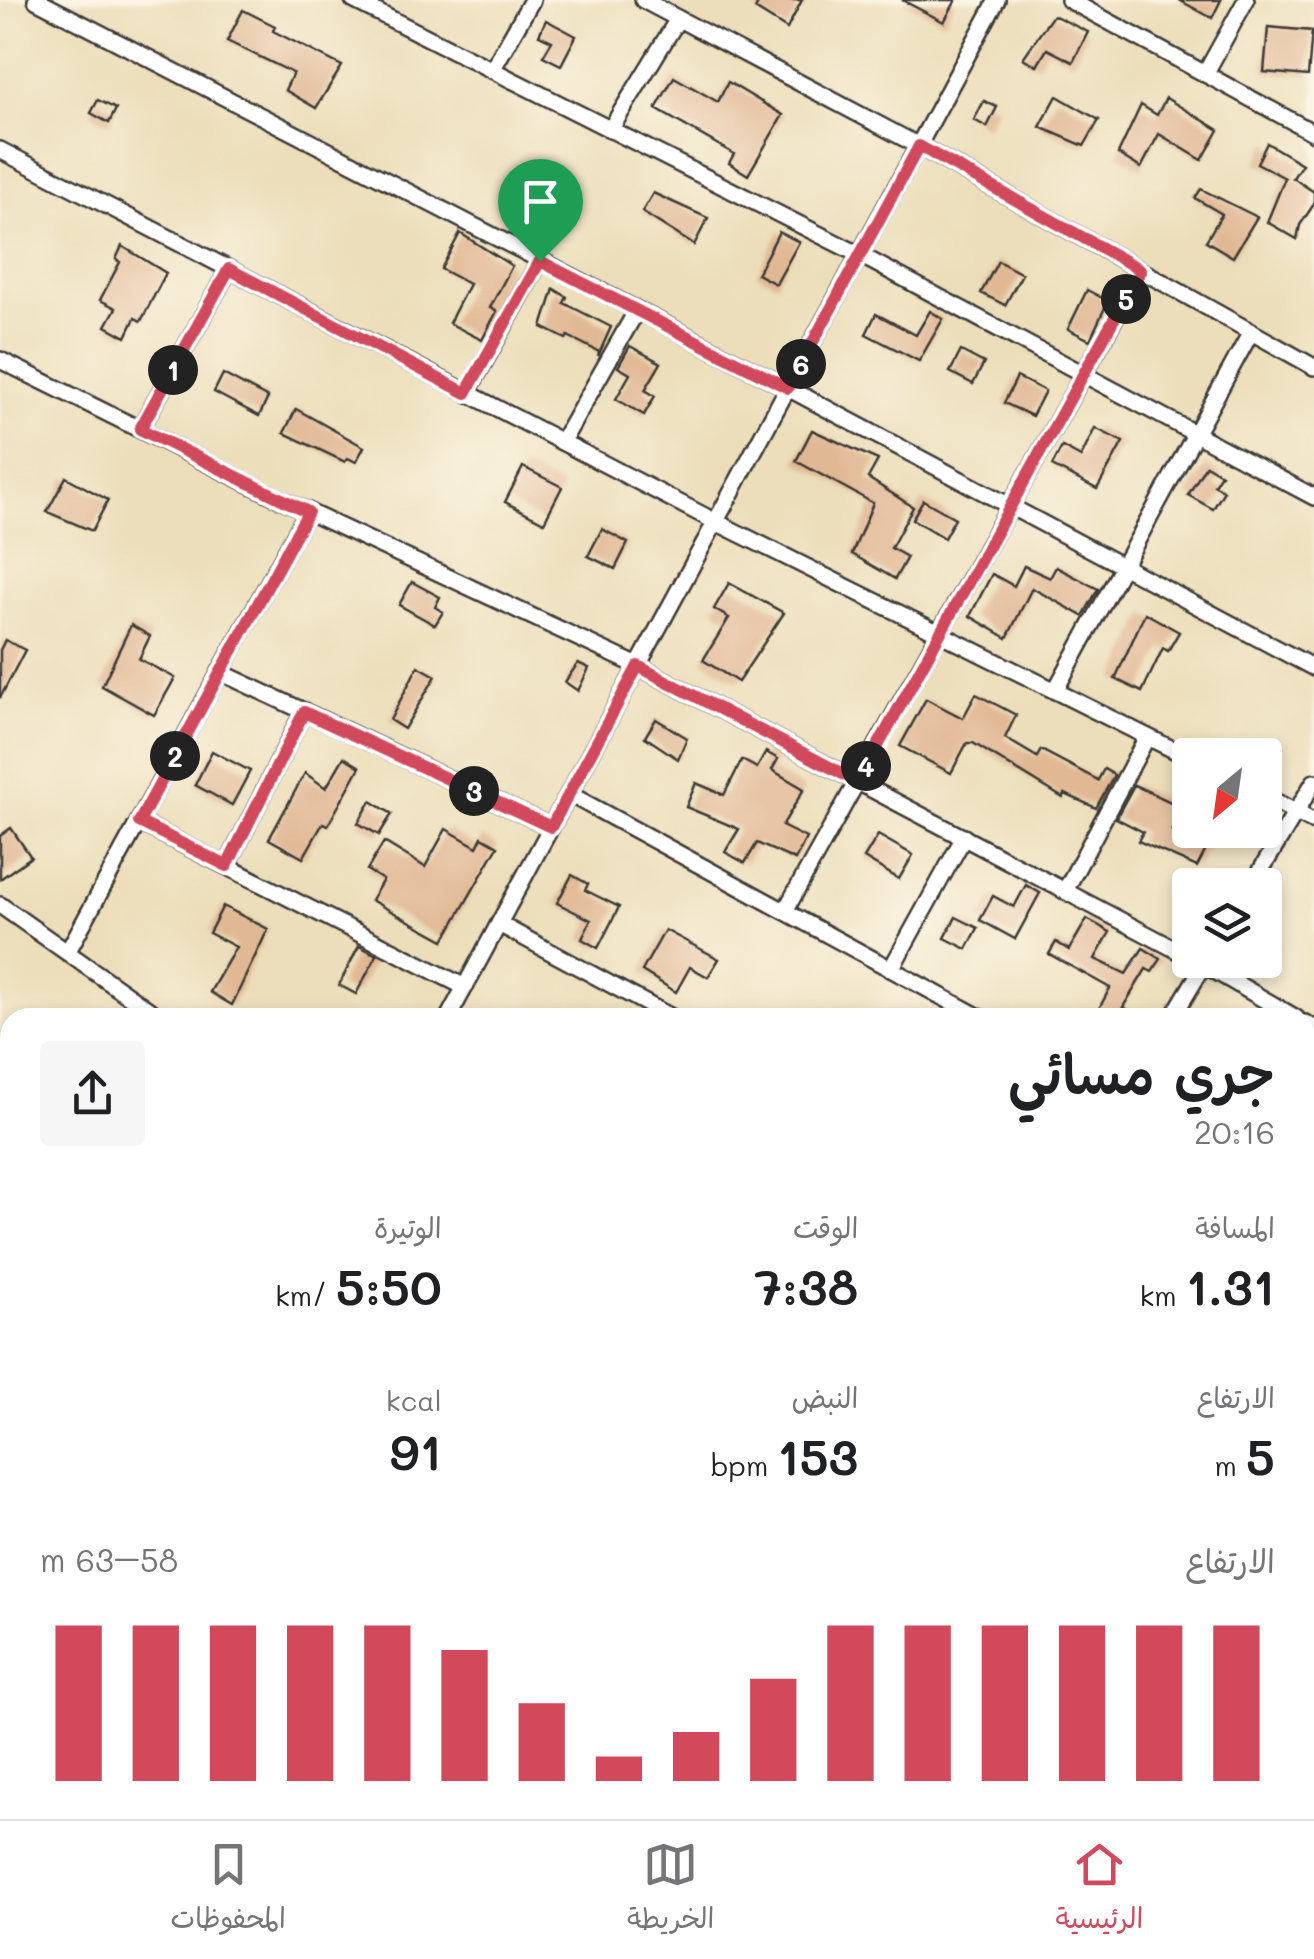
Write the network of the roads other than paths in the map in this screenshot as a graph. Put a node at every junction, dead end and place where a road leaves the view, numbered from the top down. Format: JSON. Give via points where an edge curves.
{"nodes":[{"id":1,"x":36,"y":0,"type":"edge"},
{"id":2,"x":353,"y":0,"type":"edge"},
{"id":3,"x":532,"y":0,"type":"edge"},
{"id":4,"x":642,"y":0,"type":"edge"},
{"id":5,"x":997,"y":0,"type":"edge"},
{"id":6,"x":1069,"y":0,"type":"edge"},
{"id":7,"x":1246,"y":0,"type":"edge"},
{"id":8,"x":678,"y":18,"type":"junction"},
{"id":9,"x":492,"y":70,"type":"junction"},
{"id":10,"x":1205,"y":74,"type":"junction"},
{"id":11,"x":610,"y":130,"type":"junction"},
{"id":12,"x":1314,"y":133,"type":"edge"},
{"id":13,"x":919,"y":146,"type":"junction"},
{"id":14,"x":0,"y":150,"type":"edge"},
{"id":15,"x":860,"y":255,"type":"junction"},
{"id":16,"x":540,"y":261,"type":"junction"},
{"id":17,"x":229,"y":269,"type":"junction"},
{"id":18,"x":1141,"y":270,"type":"junction"},
{"id":19,"x":637,"y":310,"type":"junction"},
{"id":20,"x":1251,"y":332,"type":"junction"},
{"id":21,"x":0,"y":360,"type":"edge"},
{"id":22,"x":1312,"y":362,"type":"edge"},
{"id":23,"x":1085,"y":374,"type":"junction"},
{"id":24,"x":788,"y":388,"type":"junction"},
{"id":25,"x":466,"y":393,"type":"junction"},
{"id":26,"x":140,"y":429,"type":"junction"},
{"id":27,"x":1198,"y":433,"type":"junction"},
{"id":28,"x":562,"y":442,"type":"junction"},
{"id":29,"x":1314,"y":498,"type":"edge"},
{"id":30,"x":1012,"y":507,"type":"junction"},
{"id":31,"x":308,"y":512,"type":"junction"},
{"id":32,"x":716,"y":522,"type":"junction"},
{"id":33,"x":1124,"y":567,"type":"junction"},
{"id":34,"x":938,"y":634,"type":"junction"},
{"id":35,"x":638,"y":666,"type":"junction"},
{"id":36,"x":1314,"y":668,"type":"edge"},
{"id":37,"x":220,"y":672,"type":"junction"},
{"id":38,"x":1055,"y":691,"type":"junction"},
{"id":39,"x":304,"y":712,"type":"junction"},
{"id":40,"x":1148,"y":738,"type":"junction"},
{"id":41,"x":1172,"y":749,"type":"edge"},
{"id":42,"x":858,"y":782,"type":"junction"},
{"id":43,"x":1314,"y":782,"type":"edge"},
{"id":44,"x":569,"y":794,"type":"junction"},
{"id":45,"x":1282,"y":804,"type":"edge"},
{"id":46,"x":1296,"y":811,"type":"junction"},
{"id":47,"x":139,"y":822,"type":"junction"},
{"id":48,"x":1314,"y":822,"type":"edge"},
{"id":49,"x":551,"y":827,"type":"junction"},
{"id":50,"x":964,"y":838,"type":"junction"},
{"id":51,"x":227,"y":866,"type":"junction"},
{"id":52,"x":1262,"y":868,"type":"edge"},
{"id":53,"x":1065,"y":891,"type":"junction"},
{"id":54,"x":0,"y":905,"type":"edge"},
{"id":55,"x":786,"y":912,"type":"junction"},
{"id":56,"x":499,"y":924,"type":"junction"},
{"id":57,"x":1172,"y":946,"type":"edge"},
{"id":58,"x":68,"y":950,"type":"junction"},
{"id":59,"x":892,"y":969,"type":"junction"},
{"id":60,"x":1191,"y":978,"type":"edge"},
{"id":61,"x":1229,"y":978,"type":"edge"},
{"id":62,"x":465,"y":986,"type":"junction"},
{"id":63,"x":136,"y":1008,"type":"edge"},
{"id":64,"x":453,"y":1008,"type":"edge"},
{"id":65,"x":654,"y":1008,"type":"edge"},
{"id":66,"x":963,"y":1008,"type":"edge"},
{"id":67,"x":1177,"y":1008,"type":"edge"},
{"id":68,"x":1279,"y":1008,"type":"edge"}],
"edges":[{"from":1,"to":16,"type":"street"},
{"from":2,"to":9,"type":"street"},
{"from":3,"to":9,"type":"street"},
{"from":4,"to":8,"type":"street"},
{"from":5,"to":13,"type":"street"},
{"from":6,"to":10,"type":"street"},
{"from":7,"to":10,"type":"street"},
{"from":8,"to":11,"type":"street"},
{"from":8,"to":13,"type":"street"},
{"from":9,"to":11,"type":"street"},
{"from":10,"to":12,"type":"street"},
{"from":11,"to":15,"type":"street"},
{"from":13,"to":15,"type":"street"},
{"from":13,"to":18,"type":"street"},
{"from":14,"to":17,"type":"street"},
{"from":15,"to":23,"type":"street"},
{"from":15,"to":24,"type":"street"},
{"from":16,"to":19,"type":"street"},
{"from":16,"to":25,"type":"street"},
{"from":17,"to":25,"type":"street"},
{"from":17,"to":26,"type":"street"},
{"from":18,"to":20,"type":"street"},
{"from":18,"to":23,"type":"street"},
{"from":19,"to":24,"type":"street"},
{"from":19,"to":28,"type":"street"},
{"from":20,"to":22,"type":"street"},
{"from":20,"to":27,"type":"street"},
{"from":21,"to":26,"type":"street"},
{"from":23,"to":27,"type":"street"},
{"from":23,"to":30,"type":"street"},
{"from":24,"to":30,"type":"street"},
{"from":24,"to":32,"type":"street"},
{"from":25,"to":28,"type":"street"},
{"from":26,"to":31,"type":"street"},
{"from":27,"to":29,"type":"street"},
{"from":27,"to":33,"type":"street"},
{"from":28,"to":32,"type":"street"},
{"from":30,"to":33,"type":"street"},
{"from":30,"to":34,"type":"street"},
{"from":31,"to":35,"type":"street"},
{"from":31,"to":37,"type":"street"},
{"from":32,"to":34,"type":"street"},
{"from":32,"to":35,"type":"street"},
{"from":33,"to":36,"type":"street"},
{"from":33,"to":38,"type":"street"},
{"from":34,"to":38,"type":"street"},
{"from":34,"to":42,"type":"street"},
{"from":35,"to":42,"type":"street"},
{"from":35,"to":44,"type":"street"},
{"from":37,"to":39,"type":"street"},
{"from":37,"to":47,"type":"street"},
{"from":38,"to":40,"type":"street"},
{"from":39,"to":49,"type":"street"},
{"from":39,"to":51,"type":"street"},
{"from":40,"to":41,"type":"street"},
{"from":40,"to":53,"type":"street"},
{"from":42,"to":50,"type":"street"},
{"from":42,"to":55,"type":"street"},
{"from":43,"to":46,"type":"street"},
{"from":44,"to":49,"type":"street"},
{"from":44,"to":55,"type":"street"},
{"from":45,"to":46,"type":"street"},
{"from":46,"to":48,"type":"street"},
{"from":46,"to":52,"type":"street"},
{"from":47,"to":51,"type":"street"},
{"from":47,"to":58,"type":"street"},
{"from":49,"to":56,"type":"street"},
{"from":50,"to":53,"type":"street"},
{"from":50,"to":59,"type":"street"},
{"from":51,"to":62,"type":"street"},
{"from":53,"to":57,"type":"street"},
{"from":54,"to":58,"type":"street"},
{"from":55,"to":59,"type":"street"},
{"from":56,"to":62,"type":"street"},
{"from":56,"to":65,"type":"street"},
{"from":58,"to":63,"type":"street"},
{"from":59,"to":66,"type":"street"},
{"from":60,"to":67,"type":"street"},
{"from":61,"to":68,"type":"street"},
{"from":62,"to":64,"type":"street"}]}
